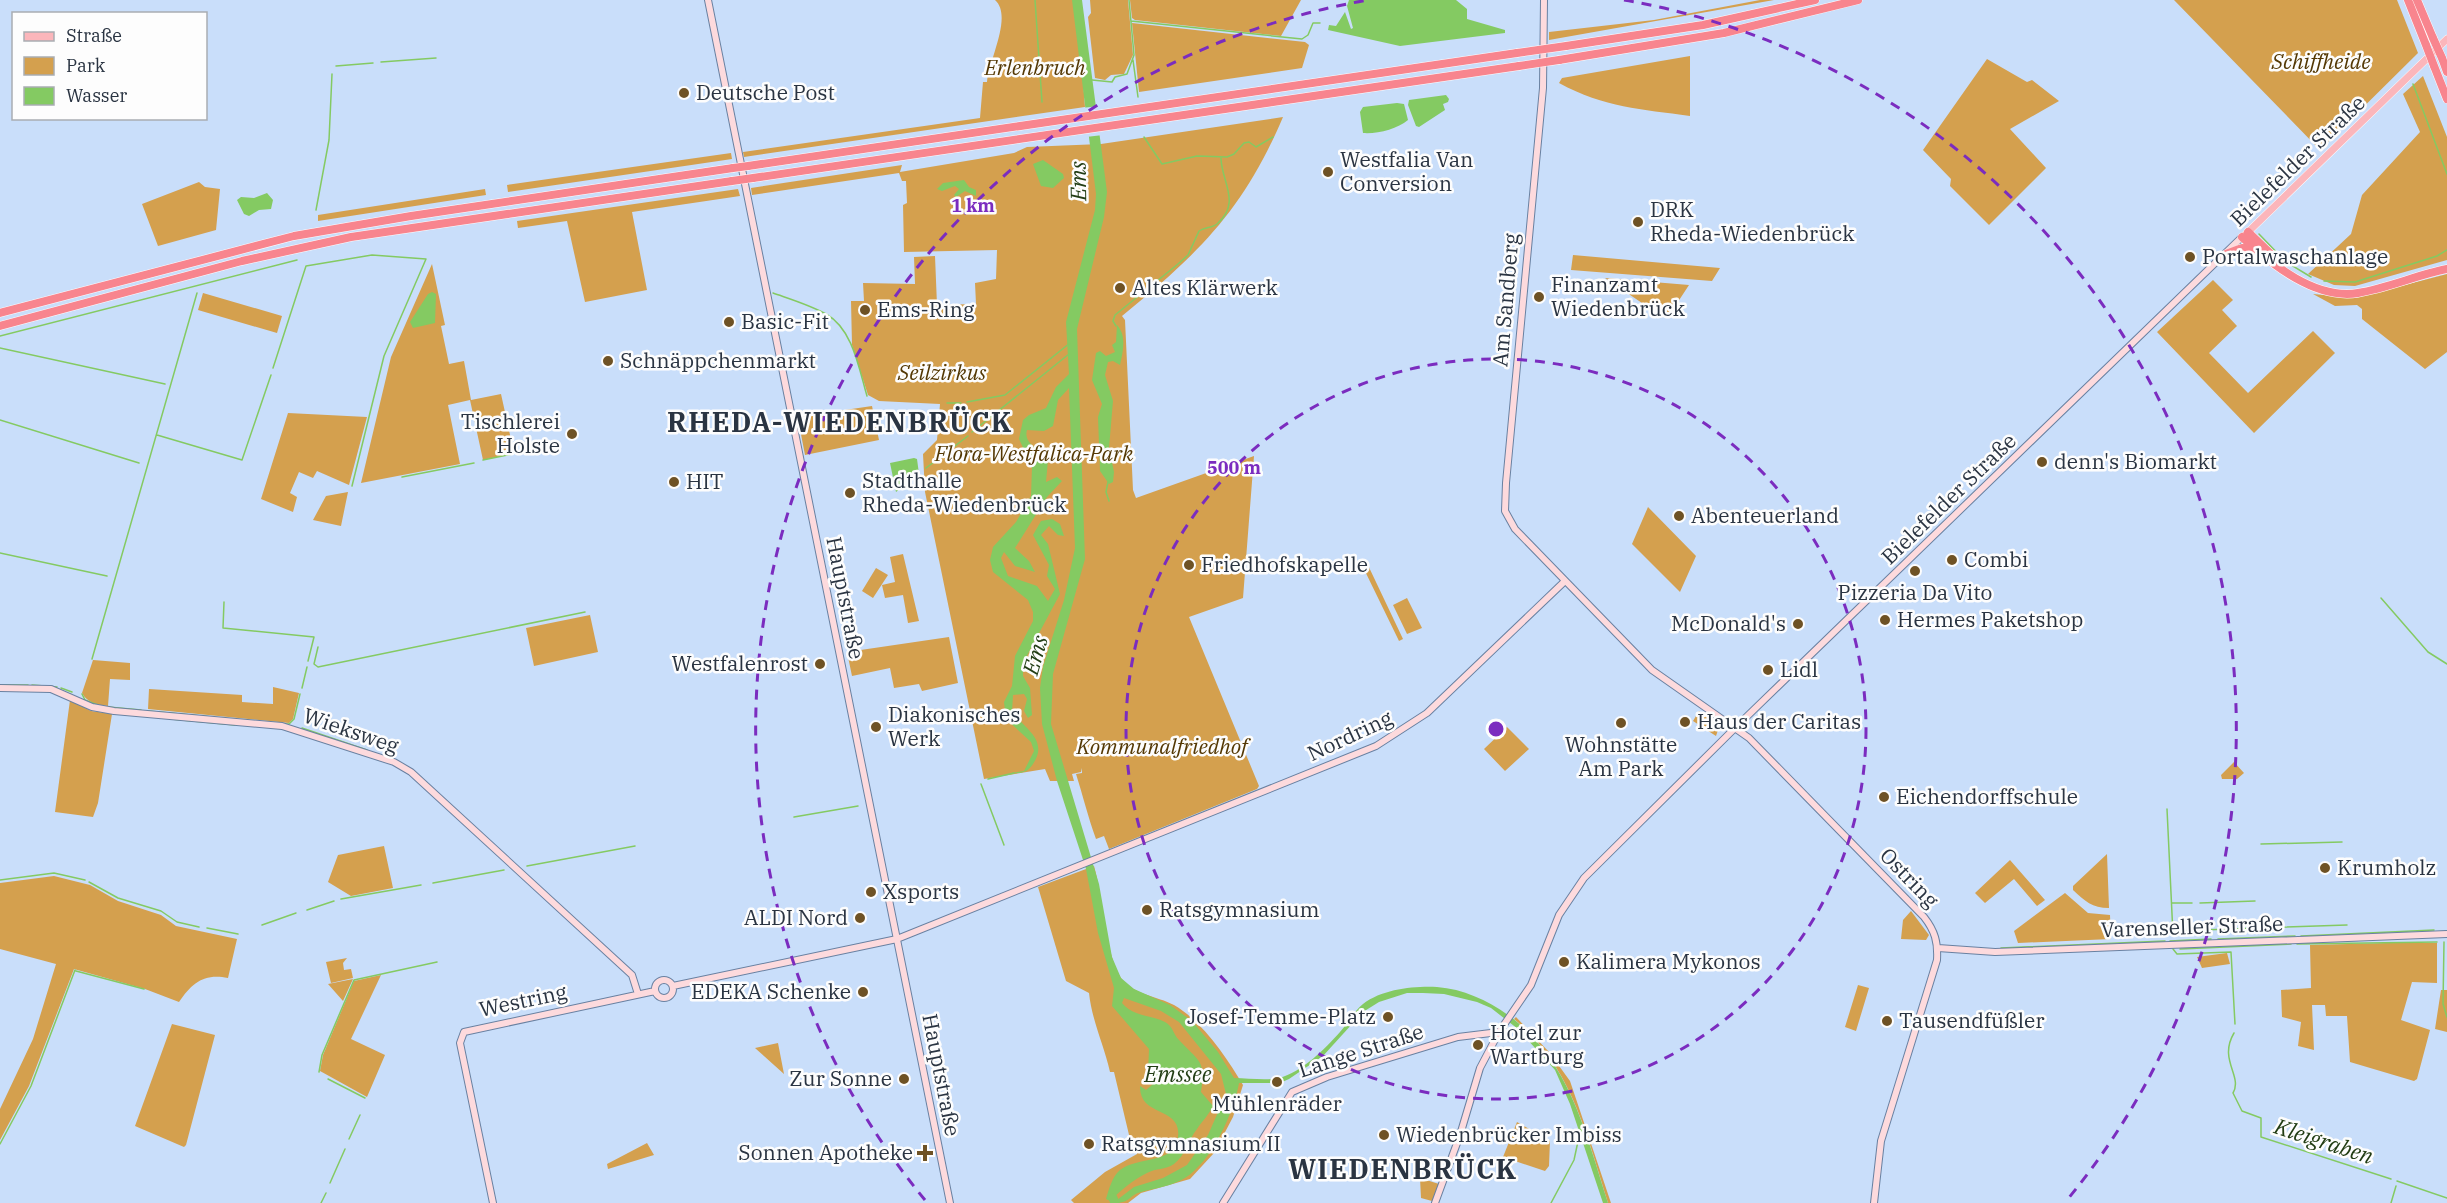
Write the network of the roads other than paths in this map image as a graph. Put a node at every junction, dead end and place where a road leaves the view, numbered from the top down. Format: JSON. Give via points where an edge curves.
{"nodes":[{"id":1,"x":708,"y":0,"type":"edge"},
{"id":2,"x":1544,"y":0,"type":"edge"},
{"id":3,"x":1815,"y":0,"type":"edge"},
{"id":4,"x":1858,"y":0,"type":"edge"},
{"id":5,"x":2407,"y":0,"type":"edge"},
{"id":6,"x":2417,"y":0,"type":"edge"},
{"id":7,"x":2423,"y":0,"type":"edge"},
{"id":8,"x":2421,"y":19,"type":"junction"},
{"id":9,"x":2447,"y":39,"type":"edge"},
{"id":10,"x":2447,"y":72,"type":"edge"},
{"id":11,"x":2447,"y":99,"type":"edge"},
{"id":12,"x":2245,"y":235,"type":"junction"},
{"id":13,"x":2255,"y":249,"type":"junction"},
{"id":14,"x":2226,"y":254,"type":"junction"},
{"id":15,"x":2447,"y":267,"type":"edge"},
{"id":16,"x":0,"y":313,"type":"edge"},
{"id":17,"x":0,"y":326,"type":"edge"},
{"id":18,"x":1565,"y":580,"type":"junction"},
{"id":19,"x":0,"y":688,"type":"edge"},
{"id":20,"x":1736,"y":727,"type":"junction"},
{"id":21,"x":2447,"y":934,"type":"edge"},
{"id":22,"x":897,"y":939,"type":"junction"},
{"id":23,"x":1938,"y":948,"type":"junction"},
{"id":24,"x":674,"y":986,"type":"junction"},
{"id":25,"x":655,"y":992,"type":"junction"},
{"id":26,"x":638,"y":994,"type":"junction"},
{"id":27,"x":1499,"y":1032,"type":"junction"},
{"id":28,"x":493,"y":1203,"type":"edge"},
{"id":29,"x":950,"y":1203,"type":"edge"},
{"id":30,"x":1223,"y":1203,"type":"edge"},
{"id":31,"x":1435,"y":1203,"type":"edge"},
{"id":32,"x":1874,"y":1203,"type":"edge"}],
"edges":[{"from":1,"to":22,"type":"main road","name":"Hauptstraße"},
{"from":2,"to":18,"type":"main road","name":"Am Sandberg","via":[[1543,88],[1504,501],[1515,529]]},
{"from":3,"to":16,"type":"highway","bridge":true,"via":[[1702,25],[294,236]]},
{"from":4,"to":17,"type":"highway","bridge":true,"via":[[1724,33],[1559,60],[496,215],[295,248]]},
{"from":5,"to":8,"type":"highway"},
{"from":6,"to":8,"type":"highway"},
{"from":7,"to":8,"type":"highway"},
{"from":8,"to":10,"type":"highway","bridge":true},
{"from":8,"to":11,"type":"highway","bridge":true,"via":[[2426,45]]},
{"from":9,"to":12,"type":"main road","name":"Bielefelder Straße"},
{"from":12,"to":13,"type":"highway"},
{"from":12,"to":14,"type":"main road","name":"Bielefelder Straße"},
{"from":12,"to":15,"type":"highway","via":[[2302,279],[2335,291],[2361,290]]},
{"from":13,"to":14,"type":"highway","via":[[2242,248]]},
{"from":13,"to":15,"type":"highway","via":[[2308,285],[2335,294],[2362,293]]},
{"from":14,"to":20,"type":"main road","name":"Bielefelder Straße"},
{"from":18,"to":20,"type":"main road","via":[[1660,676]]},
{"from":18,"to":22,"type":"main road","name":"Nordring","via":[[1427,713],[1394,736]]},
{"from":19,"to":26,"type":"main road","name":"Wieksweg","via":[[51,689],[92,707],[114,711],[282,726],[394,762],[411,772],[618,962],[634,978]]},
{"from":20,"to":23,"type":"main road","name":"Ostring","via":[[1924,917]]},
{"from":20,"to":27,"type":"main road","name":"Bielefelder Straße","via":[[1577,887],[1559,915],[1535,979]]},
{"from":21,"to":23,"type":"main road","name":"Varenseller Straße","via":[[1995,952]]},
{"from":22,"to":24,"type":"main road"},
{"from":22,"to":29,"type":"main road","name":"Hauptstraße"},
{"from":23,"to":32,"type":"main road","via":[[1880,1147]]},
{"from":24,"to":25,"type":"main road","via":[[667,998]]},
{"from":24,"to":25,"type":"main road","via":[[662,979]]},
{"from":25,"to":26,"type":"main road","name":"Westring"},
{"from":26,"to":28,"type":"main road","name":"Westring","via":[[467,1030],[462,1035],[460,1043]]},
{"from":27,"to":30,"type":"main road","name":"Lange Straße","via":[[1458,1036],[1327,1077],[1292,1092]]},
{"from":27,"to":31,"type":"main road","name":"Bielefelder Straße","via":[[1480,1068]]}]}
